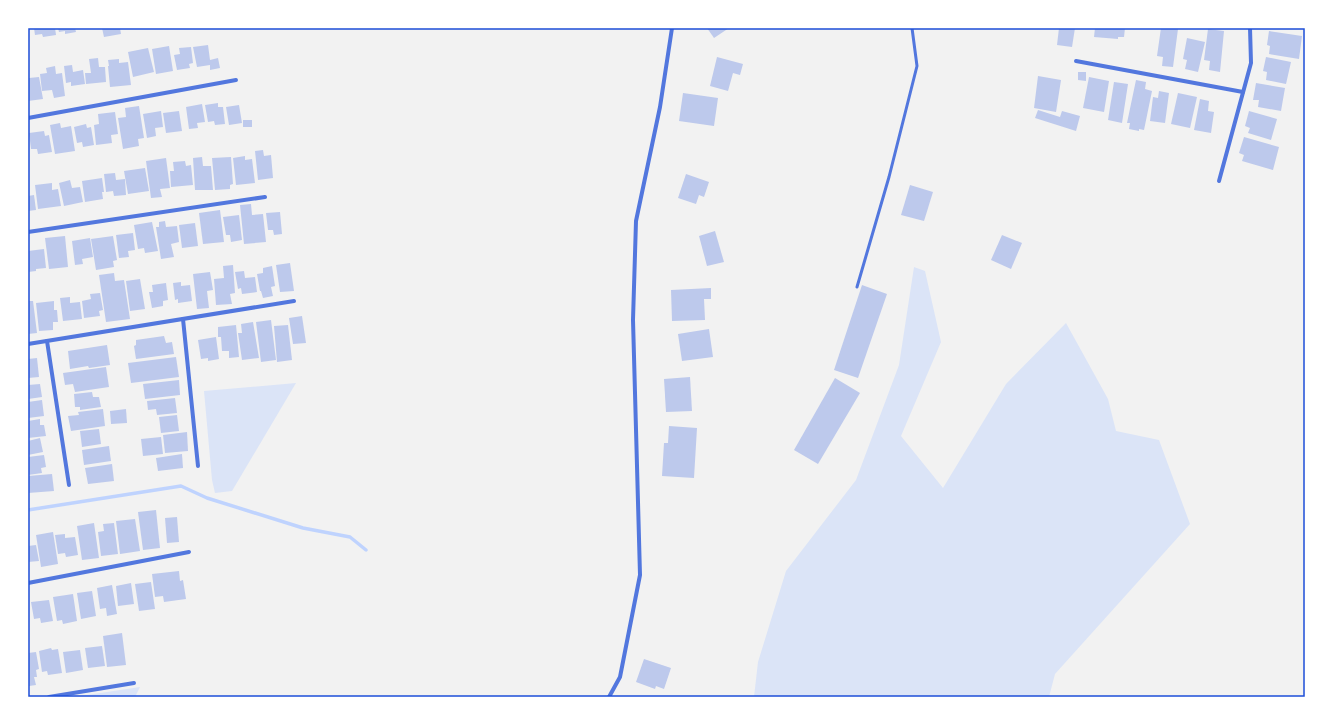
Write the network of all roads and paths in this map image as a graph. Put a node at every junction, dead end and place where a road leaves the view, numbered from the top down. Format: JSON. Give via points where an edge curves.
{"nodes":[{"id":1,"x":672,"y":28,"type":"edge"},
{"id":2,"x":912,"y":28,"type":"edge"},
{"id":3,"x":1250,"y":28,"type":"edge"},
{"id":4,"x":1076,"y":61,"type":"dead end"},
{"id":5,"x":236,"y":80,"type":"dead end"},
{"id":6,"x":1243,"y":92,"type":"junction"},
{"id":7,"x":28,"y":118,"type":"edge"},
{"id":8,"x":1218,"y":181,"type":"dead end"},
{"id":9,"x":265,"y":197,"type":"dead end"},
{"id":10,"x":28,"y":232,"type":"edge"},
{"id":11,"x":857,"y":287,"type":"dead end"},
{"id":12,"x":294,"y":301,"type":"dead end"},
{"id":13,"x":183,"y":319,"type":"junction"},
{"id":14,"x":47,"y":341,"type":"junction"},
{"id":15,"x":28,"y":344,"type":"edge"},
{"id":16,"x":198,"y":466,"type":"dead end"},
{"id":17,"x":69,"y":485,"type":"dead end"},
{"id":18,"x":189,"y":552,"type":"dead end"},
{"id":19,"x":28,"y":583,"type":"edge"},
{"id":20,"x":134,"y":683,"type":"dead end"},
{"id":21,"x":49,"y":697,"type":"edge"},
{"id":22,"x":609,"y":697,"type":"edge"}],
"edges":[{"from":1,"to":22,"type":"street","via":[[660,107],[636,221],[633,320],[640,575],[620,677]]},
{"from":2,"to":11,"type":"lane","via":[[917,66],[890,177]]},
{"from":3,"to":6,"type":"street","via":[[1251,63]]},
{"from":4,"to":6,"type":"street"},
{"from":5,"to":7,"type":"street"},
{"from":6,"to":8,"type":"street"},
{"from":9,"to":10,"type":"street"},
{"from":12,"to":13,"type":"street"},
{"from":13,"to":14,"type":"street"},
{"from":13,"to":16,"type":"street"},
{"from":14,"to":15,"type":"street"},
{"from":14,"to":17,"type":"street"},
{"from":18,"to":19,"type":"street"},
{"from":20,"to":21,"type":"street"}]}
